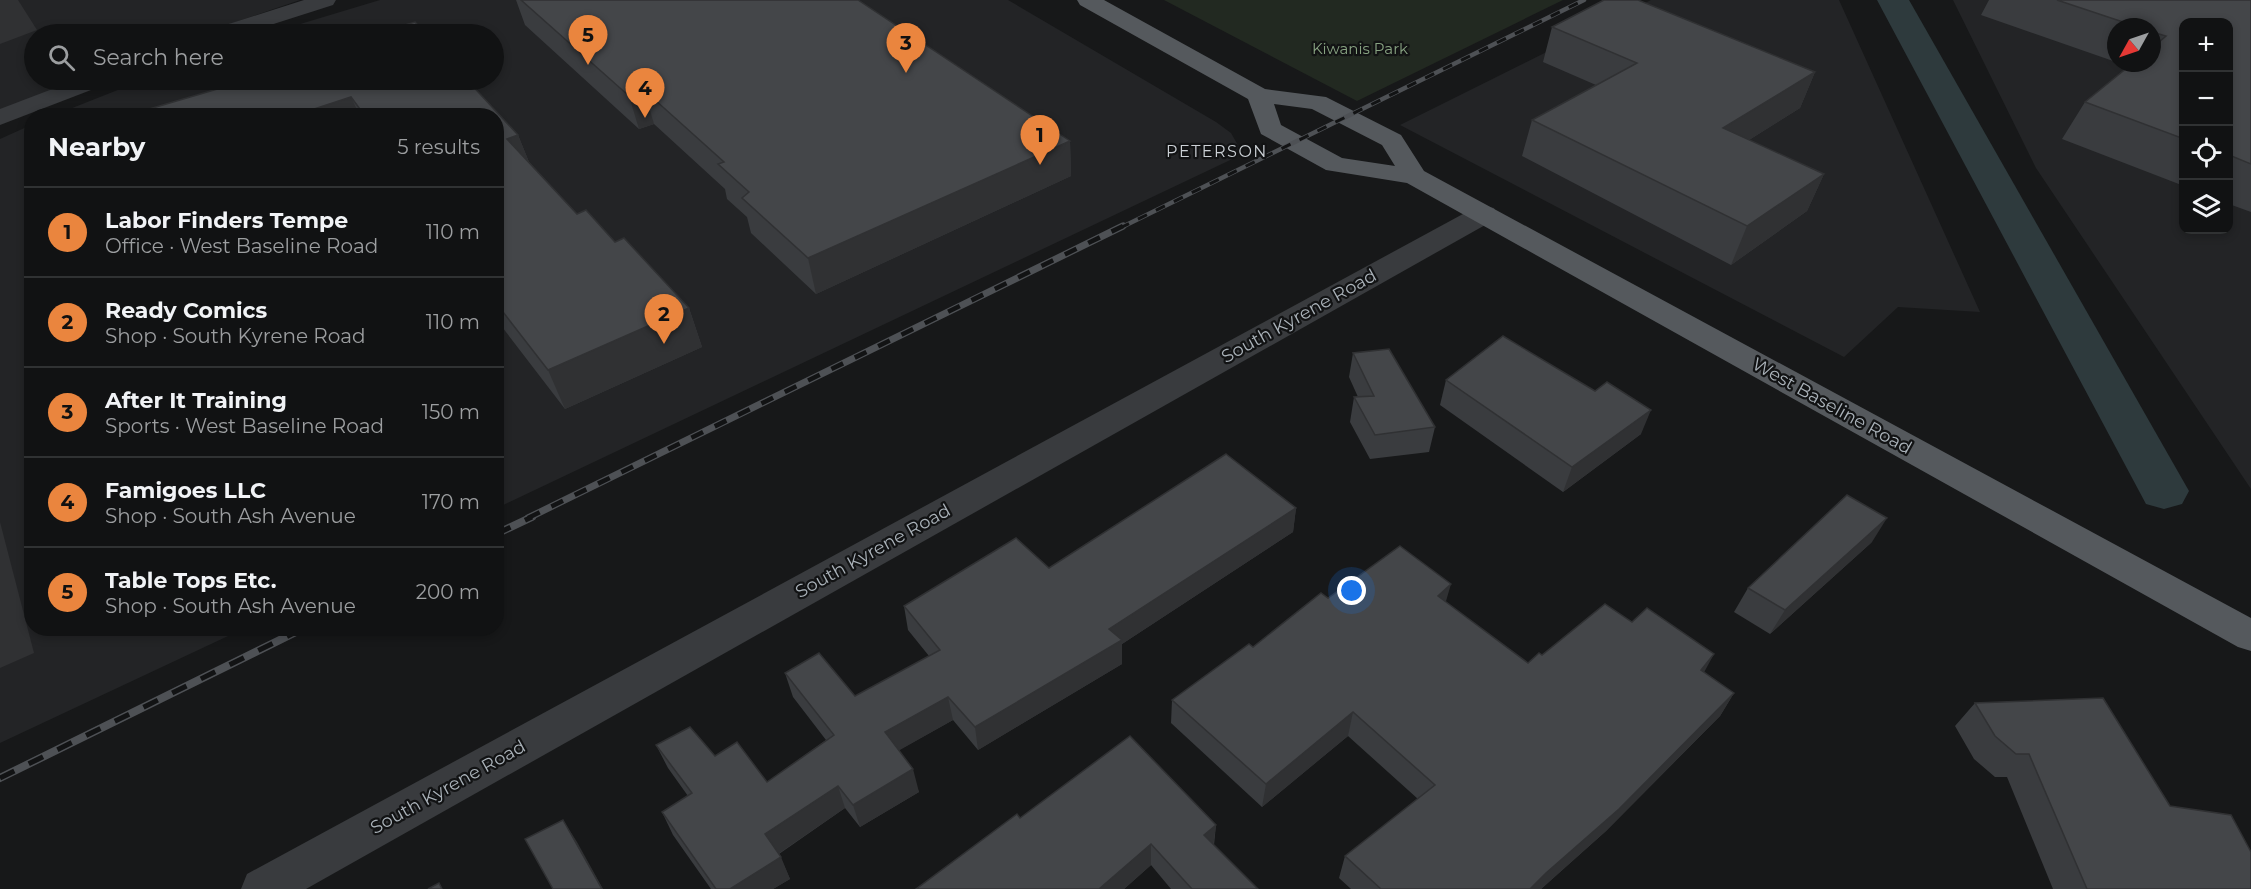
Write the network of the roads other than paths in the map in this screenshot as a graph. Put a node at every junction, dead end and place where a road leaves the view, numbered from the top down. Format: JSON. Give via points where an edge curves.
{"nodes":[{"id":1,"x":324,"y":0,"type":"edge"},
{"id":2,"x":1088,"y":0,"type":"edge"},
{"id":3,"x":251,"y":24,"type":"edge"},
{"id":4,"x":71,"y":90,"type":"edge"},
{"id":5,"x":1258,"y":95,"type":"junction"},
{"id":6,"x":24,"y":108,"type":"edge"},
{"id":7,"x":25,"y":108,"type":"edge"},
{"id":8,"x":0,"y":118,"type":"edge"},
{"id":9,"x":1414,"y":176,"type":"junction"},
{"id":10,"x":1484,"y":214,"type":"junction"},
{"id":11,"x":2251,"y":636,"type":"edge"},
{"id":12,"x":263,"y":889,"type":"edge"}],
"edges":[{"from":1,"to":3,"type":"street"},
{"from":2,"to":5,"type":"main road"},
{"from":4,"to":7,"type":"street"},
{"from":5,"to":9,"type":"main road","via":[[1318,102],[1392,140]]},
{"from":5,"to":9,"type":"main road","name":"West Baseline Road","via":[[1270,129],[1335,165]]},
{"from":6,"to":8,"type":"street"},
{"from":9,"to":10,"type":"main road","name":"West Baseline Road"},
{"from":10,"to":11,"type":"main road","name":"West Baseline Road"},
{"from":10,"to":12,"type":"street","name":"South Kyrene Road"}]}
